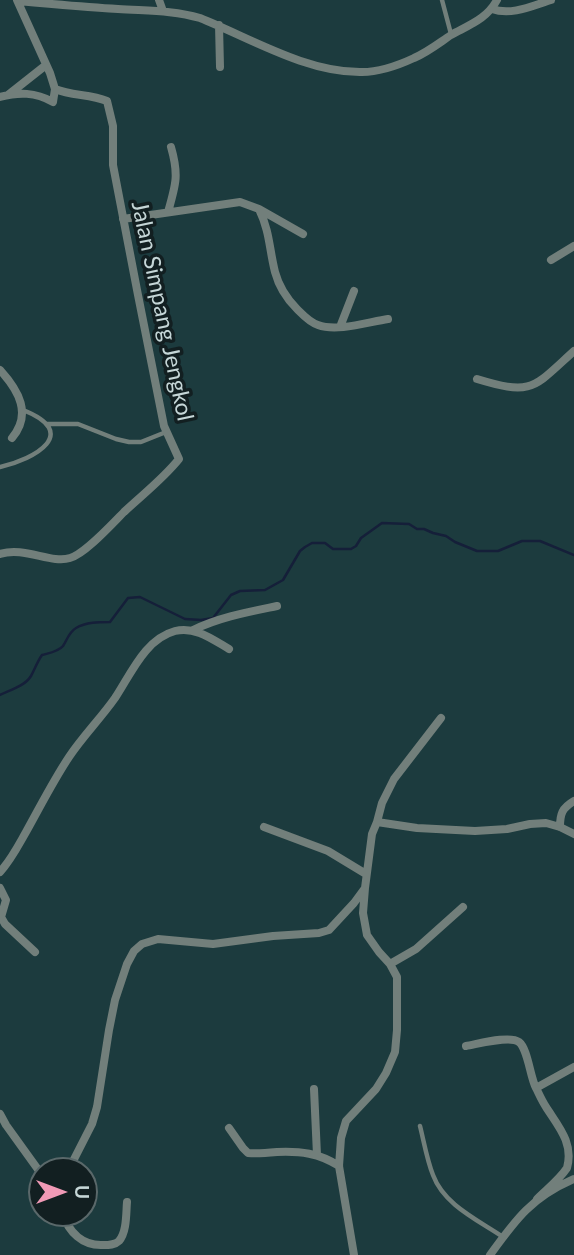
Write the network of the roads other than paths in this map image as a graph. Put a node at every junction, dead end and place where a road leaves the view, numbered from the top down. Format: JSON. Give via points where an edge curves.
{"nodes":[{"id":1,"x":159,"y":0,"type":"edge"},
{"id":2,"x":442,"y":0,"type":"edge"},
{"id":3,"x":497,"y":0,"type":"edge"},
{"id":4,"x":551,"y":0,"type":"edge"},
{"id":5,"x":18,"y":1,"type":"edge"},
{"id":6,"x":492,"y":9,"type":"junction"},
{"id":7,"x":163,"y":11,"type":"junction"},
{"id":8,"x":219,"y":25,"type":"junction"},
{"id":9,"x":451,"y":35,"type":"junction"},
{"id":10,"x":46,"y":65,"type":"junction"},
{"id":11,"x":220,"y":67,"type":"dead end"},
{"id":12,"x":55,"y":89,"type":"junction"},
{"id":13,"x":4,"y":96,"type":"edge"},
{"id":14,"x":171,"y":147,"type":"dead end"},
{"id":15,"x":259,"y":209,"type":"junction"},
{"id":16,"x":168,"y":212,"type":"junction"},
{"id":17,"x":123,"y":219,"type":"junction"},
{"id":18,"x":303,"y":234,"type":"dead end"},
{"id":19,"x":574,"y":246,"type":"edge"},
{"id":20,"x":551,"y":260,"type":"dead end"},
{"id":21,"x":354,"y":291,"type":"dead end"},
{"id":22,"x":388,"y":319,"type":"dead end"},
{"id":23,"x":340,"y":327,"type":"junction"},
{"id":24,"x":574,"y":351,"type":"edge"},
{"id":25,"x":0,"y":370,"type":"edge"},
{"id":26,"x":477,"y":379,"type":"dead end"},
{"id":27,"x":23,"y":411,"type":"junction"},
{"id":28,"x":47,"y":424,"type":"junction"},
{"id":29,"x":167,"y":432,"type":"junction"},
{"id":30,"x":12,"y":438,"type":"dead end"},
{"id":31,"x":0,"y":467,"type":"edge"},
{"id":32,"x":0,"y":554,"type":"edge"},
{"id":33,"x":277,"y":606,"type":"dead end"},
{"id":34,"x":193,"y":630,"type":"junction"},
{"id":35,"x":229,"y":649,"type":"dead end"},
{"id":36,"x":441,"y":718,"type":"dead end"},
{"id":37,"x":574,"y":802,"type":"edge"},
{"id":38,"x":377,"y":822,"type":"junction"},
{"id":39,"x":264,"y":827,"type":"dead end"},
{"id":40,"x":561,"y":827,"type":"junction"},
{"id":41,"x":574,"y":834,"type":"edge"},
{"id":42,"x":0,"y":872,"type":"edge"},
{"id":43,"x":366,"y":874,"type":"junction"},
{"id":44,"x":0,"y":888,"type":"edge"},
{"id":45,"x":365,"y":888,"type":"junction"},
{"id":46,"x":463,"y":907,"type":"dead end"},
{"id":47,"x":35,"y":952,"type":"dead end"},
{"id":48,"x":390,"y":964,"type":"junction"},
{"id":49,"x":466,"y":1046,"type":"dead end"},
{"id":50,"x":574,"y":1067,"type":"edge"},
{"id":51,"x":536,"y":1088,"type":"junction"},
{"id":52,"x":314,"y":1089,"type":"dead end"},
{"id":53,"x":0,"y":1114,"type":"edge"},
{"id":54,"x":420,"y":1126,"type":"dead end"},
{"id":55,"x":229,"y":1128,"type":"dead end"},
{"id":56,"x":317,"y":1155,"type":"junction"},
{"id":57,"x":29,"y":1157,"type":"edge"},
{"id":58,"x":75,"y":1157,"type":"edge"},
{"id":59,"x":339,"y":1166,"type":"junction"},
{"id":60,"x":574,"y":1179,"type":"edge"},
{"id":61,"x":537,"y":1199,"type":"junction"},
{"id":62,"x":127,"y":1202,"type":"dead end"},
{"id":63,"x":70,"y":1227,"type":"edge"},
{"id":64,"x":503,"y":1237,"type":"junction"},
{"id":65,"x":354,"y":1255,"type":"edge"},
{"id":66,"x":490,"y":1255,"type":"edge"}],
"edges":[{"from":1,"to":7,"type":"street"},
{"from":2,"to":9,"type":"lane"},
{"from":3,"to":6,"type":"street"},
{"from":4,"to":6,"type":"street","via":[[507,12]]},
{"from":5,"to":7,"type":"street"},
{"from":5,"to":10,"type":"street"},
{"from":6,"to":9,"type":"street"},
{"from":7,"to":8,"type":"street"},
{"from":8,"to":9,"type":"street","via":[[311,65],[363,72],[413,59]]},
{"from":8,"to":11,"type":"street"},
{"from":10,"to":12,"type":"street"},
{"from":10,"to":13,"type":"street"},
{"from":12,"to":13,"type":"street","via":[[52,102],[29,93]]},
{"from":12,"to":17,"type":"street","name":"Jalan Simpang Jengkol","via":[[107,101]]},
{"from":14,"to":16,"type":"street","via":[[177,181]]},
{"from":15,"to":16,"type":"street","via":[[240,202]]},
{"from":15,"to":18,"type":"street"},
{"from":15,"to":23,"type":"street","via":[[278,282],[288,300],[313,323]]},
{"from":16,"to":17,"type":"street"},
{"from":17,"to":29,"type":"street","name":"Jalan Simpang Jengkol"},
{"from":19,"to":20,"type":"street"},
{"from":21,"to":23,"type":"street"},
{"from":22,"to":23,"type":"street"},
{"from":24,"to":26,"type":"street","via":[[541,381],[526,388],[506,388]]},
{"from":25,"to":27,"type":"street"},
{"from":27,"to":28,"type":"lane"},
{"from":27,"to":30,"type":"street"},
{"from":28,"to":29,"type":"lane","via":[[78,424],[129,442]]},
{"from":28,"to":31,"type":"lane","via":[[51,436],[45,446]]},
{"from":29,"to":32,"type":"street","name":"Jalan Simpang Jengkol","via":[[179,459],[85,549],[71,558],[58,559],[8,551]]},
{"from":33,"to":34,"type":"street"},
{"from":34,"to":35,"type":"street"},
{"from":34,"to":42,"type":"street","via":[[164,635],[143,654],[68,758]]},
{"from":36,"to":38,"type":"street","via":[[394,779]]},
{"from":37,"to":40,"type":"street","via":[[562,811]]},
{"from":38,"to":40,"type":"street","via":[[466,831],[537,823]]},
{"from":38,"to":43,"type":"street"},
{"from":39,"to":43,"type":"street","via":[[328,851]]},
{"from":40,"to":41,"type":"street"},
{"from":43,"to":45,"type":"street"},
{"from":44,"to":47,"type":"street","via":[[6,900],[1,917]]},
{"from":45,"to":48,"type":"street","via":[[363,913],[368,935]]},
{"from":45,"to":58,"type":"street","via":[[324,932],[214,944],[158,939],[137,947],[115,1000],[92,1124]]},
{"from":46,"to":48,"type":"street","via":[[416,949]]},
{"from":48,"to":59,"type":"street","via":[[397,981],[395,1052],[382,1081],[346,1121]]},
{"from":49,"to":51,"type":"street","via":[[519,1042]]},
{"from":50,"to":51,"type":"street"},
{"from":51,"to":61,"type":"street","via":[[572,1149],[566,1169]]},
{"from":52,"to":56,"type":"street"},
{"from":53,"to":57,"type":"street"},
{"from":54,"to":64,"type":"lane","via":[[432,1174],[442,1191]]},
{"from":55,"to":56,"type":"street","via":[[248,1153]]},
{"from":56,"to":59,"type":"street"},
{"from":59,"to":65,"type":"street"},
{"from":60,"to":61,"type":"street"},
{"from":61,"to":64,"type":"street"},
{"from":62,"to":63,"type":"street","via":[[118,1242],[99,1246],[83,1241]]},
{"from":64,"to":66,"type":"street"}]}
